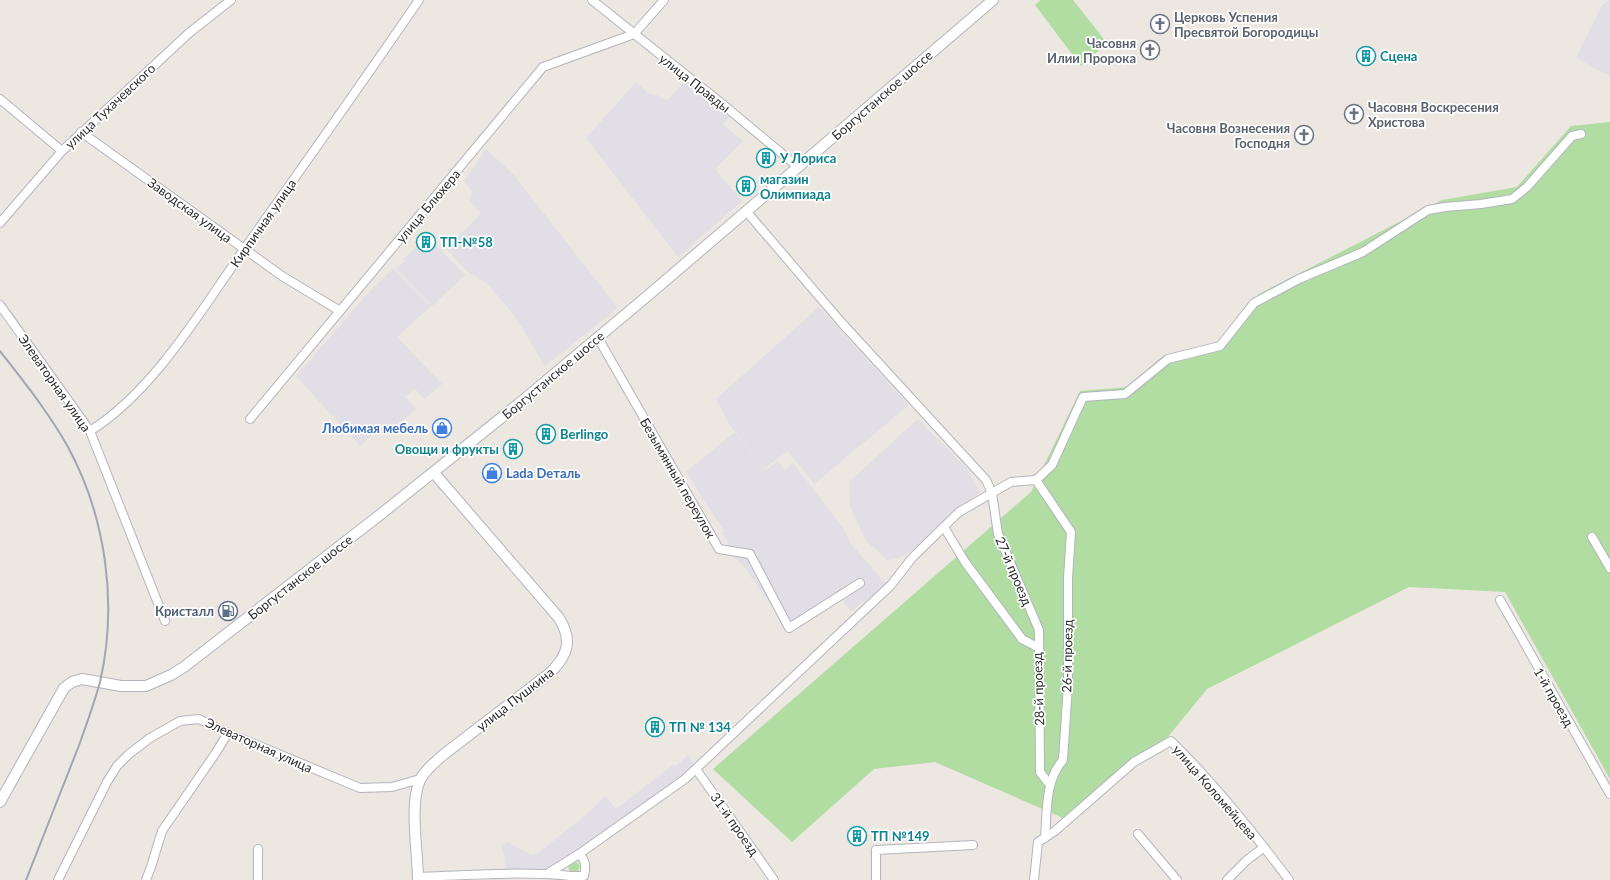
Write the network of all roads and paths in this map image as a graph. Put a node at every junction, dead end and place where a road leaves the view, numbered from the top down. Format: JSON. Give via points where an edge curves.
{"nodes":[{"id":1,"x":231,"y":0,"type":"edge"},
{"id":2,"x":419,"y":0,"type":"edge"},
{"id":3,"x":592,"y":0,"type":"edge"},
{"id":4,"x":664,"y":0,"type":"edge"},
{"id":5,"x":994,"y":0,"type":"edge"},
{"id":6,"x":634,"y":34,"type":"junction"},
{"id":7,"x":0,"y":99,"type":"edge"},
{"id":8,"x":81,"y":132,"type":"junction"},
{"id":9,"x":1581,"y":134,"type":"dead end"},
{"id":10,"x":62,"y":151,"type":"junction"},
{"id":11,"x":798,"y":167,"type":"junction"},
{"id":12,"x":746,"y":211,"type":"junction"},
{"id":13,"x":0,"y":223,"type":"edge"},
{"id":14,"x":244,"y":249,"type":"junction"},
{"id":15,"x":0,"y":305,"type":"edge"},
{"id":16,"x":340,"y":311,"type":"junction"},
{"id":17,"x":598,"y":338,"type":"junction"},
{"id":18,"x":250,"y":420,"type":"dead end"},
{"id":19,"x":90,"y":432,"type":"junction"},
{"id":20,"x":434,"y":473,"type":"junction"},
{"id":21,"x":1036,"y":480,"type":"junction"},
{"id":22,"x":992,"y":493,"type":"junction"},
{"id":23,"x":944,"y":527,"type":"junction"},
{"id":24,"x":1592,"y":537,"type":"dead end"},
{"id":25,"x":1610,"y":568,"type":"edge"},
{"id":26,"x":860,"y":583,"type":"dead end"},
{"id":27,"x":1500,"y":600,"type":"dead end"},
{"id":28,"x":165,"y":622,"type":"dead end"},
{"id":29,"x":1039,"y":648,"type":"junction"},
{"id":30,"x":228,"y":733,"type":"junction"},
{"id":31,"x":696,"y":769,"type":"junction"},
{"id":32,"x":420,"y":780,"type":"junction"},
{"id":33,"x":1050,"y":785,"type":"junction"},
{"id":34,"x":1610,"y":794,"type":"edge"},
{"id":35,"x":0,"y":802,"type":"edge"},
{"id":36,"x":1138,"y":834,"type":"dead end"},
{"id":37,"x":1041,"y":840,"type":"junction"},
{"id":38,"x":973,"y":845,"type":"dead end"},
{"id":39,"x":1263,"y":848,"type":"junction"},
{"id":40,"x":258,"y":849,"type":"dead end"},
{"id":41,"x":578,"y":854,"type":"junction"},
{"id":42,"x":547,"y":874,"type":"junction"},
{"id":43,"x":572,"y":878,"type":"edge"},
{"id":44,"x":418,"y":879,"type":"edge"},
{"id":45,"x":58,"y":880,"type":"edge"},
{"id":46,"x":146,"y":880,"type":"edge"},
{"id":47,"x":258,"y":880,"type":"edge"},
{"id":48,"x":774,"y":880,"type":"edge"},
{"id":49,"x":876,"y":880,"type":"edge"},
{"id":50,"x":1034,"y":880,"type":"edge"},
{"id":51,"x":1176,"y":880,"type":"edge"},
{"id":52,"x":1227,"y":880,"type":"edge"},
{"id":53,"x":1289,"y":880,"type":"edge"}],
"edges":[{"from":1,"to":8,"type":"street","name":"улица Тухачевского","via":[[189,33]]},
{"from":2,"to":14,"type":"street","name":"Кирпичная улица"},
{"from":3,"to":6,"type":"street","name":"улица Правды"},
{"from":4,"to":6,"type":"street"},
{"from":5,"to":11,"type":"street","name":"Боргустанское шоссе"},
{"from":6,"to":11,"type":"street","name":"улица Правды"},
{"from":6,"to":16,"type":"street","name":"улица Блюхера","via":[[543,67]]},
{"from":7,"to":10,"type":"street"},
{"from":8,"to":10,"type":"street","name":"улица Тухачевского"},
{"from":8,"to":14,"type":"street","name":"Заводская улица"},
{"from":9,"to":21,"type":"street","via":[[1572,136],[1527,187],[1512,199],[1428,210],[1363,252],[1299,279],[1254,303],[1220,346],[1168,359],[1125,394],[1083,397],[1052,465]]},
{"from":10,"to":13,"type":"street","name":"улица Тухачевского"},
{"from":11,"to":12,"type":"street","name":"Боргустанское шоссе"},
{"from":12,"to":17,"type":"street","name":"Боргустанское шоссе"},
{"from":12,"to":22,"type":"street","via":[[841,322],[986,480]]},
{"from":14,"to":16,"type":"street","name":"Заводская улица","via":[[282,276]]},
{"from":14,"to":19,"type":"street","name":"Кирпичная улица","via":[[163,362],[106,421]]},
{"from":15,"to":19,"type":"street","name":"Элеваторная улица"},
{"from":16,"to":18,"type":"street","name":"улица Блюхера"},
{"from":17,"to":20,"type":"street","name":"Боргустанское шоссе"},
{"from":17,"to":26,"type":"street","name":"Безымянный переулок","via":[[719,549],[750,554],[789,628]]},
{"from":19,"to":28,"type":"street","name":"Элеваторная улица"},
{"from":20,"to":32,"type":"street","name":"улица Пушкина","via":[[559,618],[566,630],[567,643],[560,663],[550,673],[443,755]]},
{"from":20,"to":35,"type":"street","name":"Боргустанское шоссе","via":[[219,641],[171,675],[146,686],[121,686],[82,679],[64,688]]},
{"from":21,"to":22,"type":"street","via":[[1010,482]]},
{"from":21,"to":33,"type":"street","name":"26-й проезд","via":[[1071,532],[1068,578],[1068,685],[1063,760],[1056,768]]},
{"from":22,"to":23,"type":"street","via":[[959,512]]},
{"from":22,"to":29,"type":"street","name":"27-й проезд","via":[[998,534],[1039,630]]},
{"from":23,"to":29,"type":"street","name":"28-й проезд","via":[[965,562],[1022,639]]},
{"from":23,"to":31,"type":"street","via":[[912,558],[892,585]]},
{"from":24,"to":25,"type":"street"},
{"from":27,"to":34,"type":"street","name":"1-й проезд"},
{"from":29,"to":33,"type":"street","name":"28-й проезд","via":[[1040,772]]},
{"from":30,"to":32,"type":"street","name":"Элеваторная улица","via":[[360,788],[392,787]]},
{"from":30,"to":45,"type":"street","name":"Элеваторная улица","via":[[199,719],[180,721],[150,738],[129,754],[117,766],[107,782]]},
{"from":30,"to":46,"type":"street","via":[[162,831]]},
{"from":31,"to":41,"type":"street"},
{"from":31,"to":48,"type":"street","name":"31-й проезд"},
{"from":32,"to":44,"type":"street","name":"улица Пушкина","via":[[415,804]]},
{"from":33,"to":37,"type":"street","name":"26-й проезд"},
{"from":36,"to":51,"type":"street"},
{"from":37,"to":39,"type":"street","name":"улица Коломейцева","via":[[1055,831],[1134,762],[1171,741],[1196,766]]},
{"from":37,"to":50,"type":"street","name":"26-й проезд"},
{"from":38,"to":49,"type":"street","via":[[876,850]]},
{"from":39,"to":52,"type":"street"},
{"from":39,"to":53,"type":"street","name":"улица Коломейцева"},
{"from":40,"to":47,"type":"street"},
{"from":41,"to":42,"type":"street"},
{"from":41,"to":43,"type":"street","via":[[586,866],[584,876]]},
{"from":42,"to":43,"type":"street"},
{"from":42,"to":44,"type":"street","via":[[472,874]]}]}
